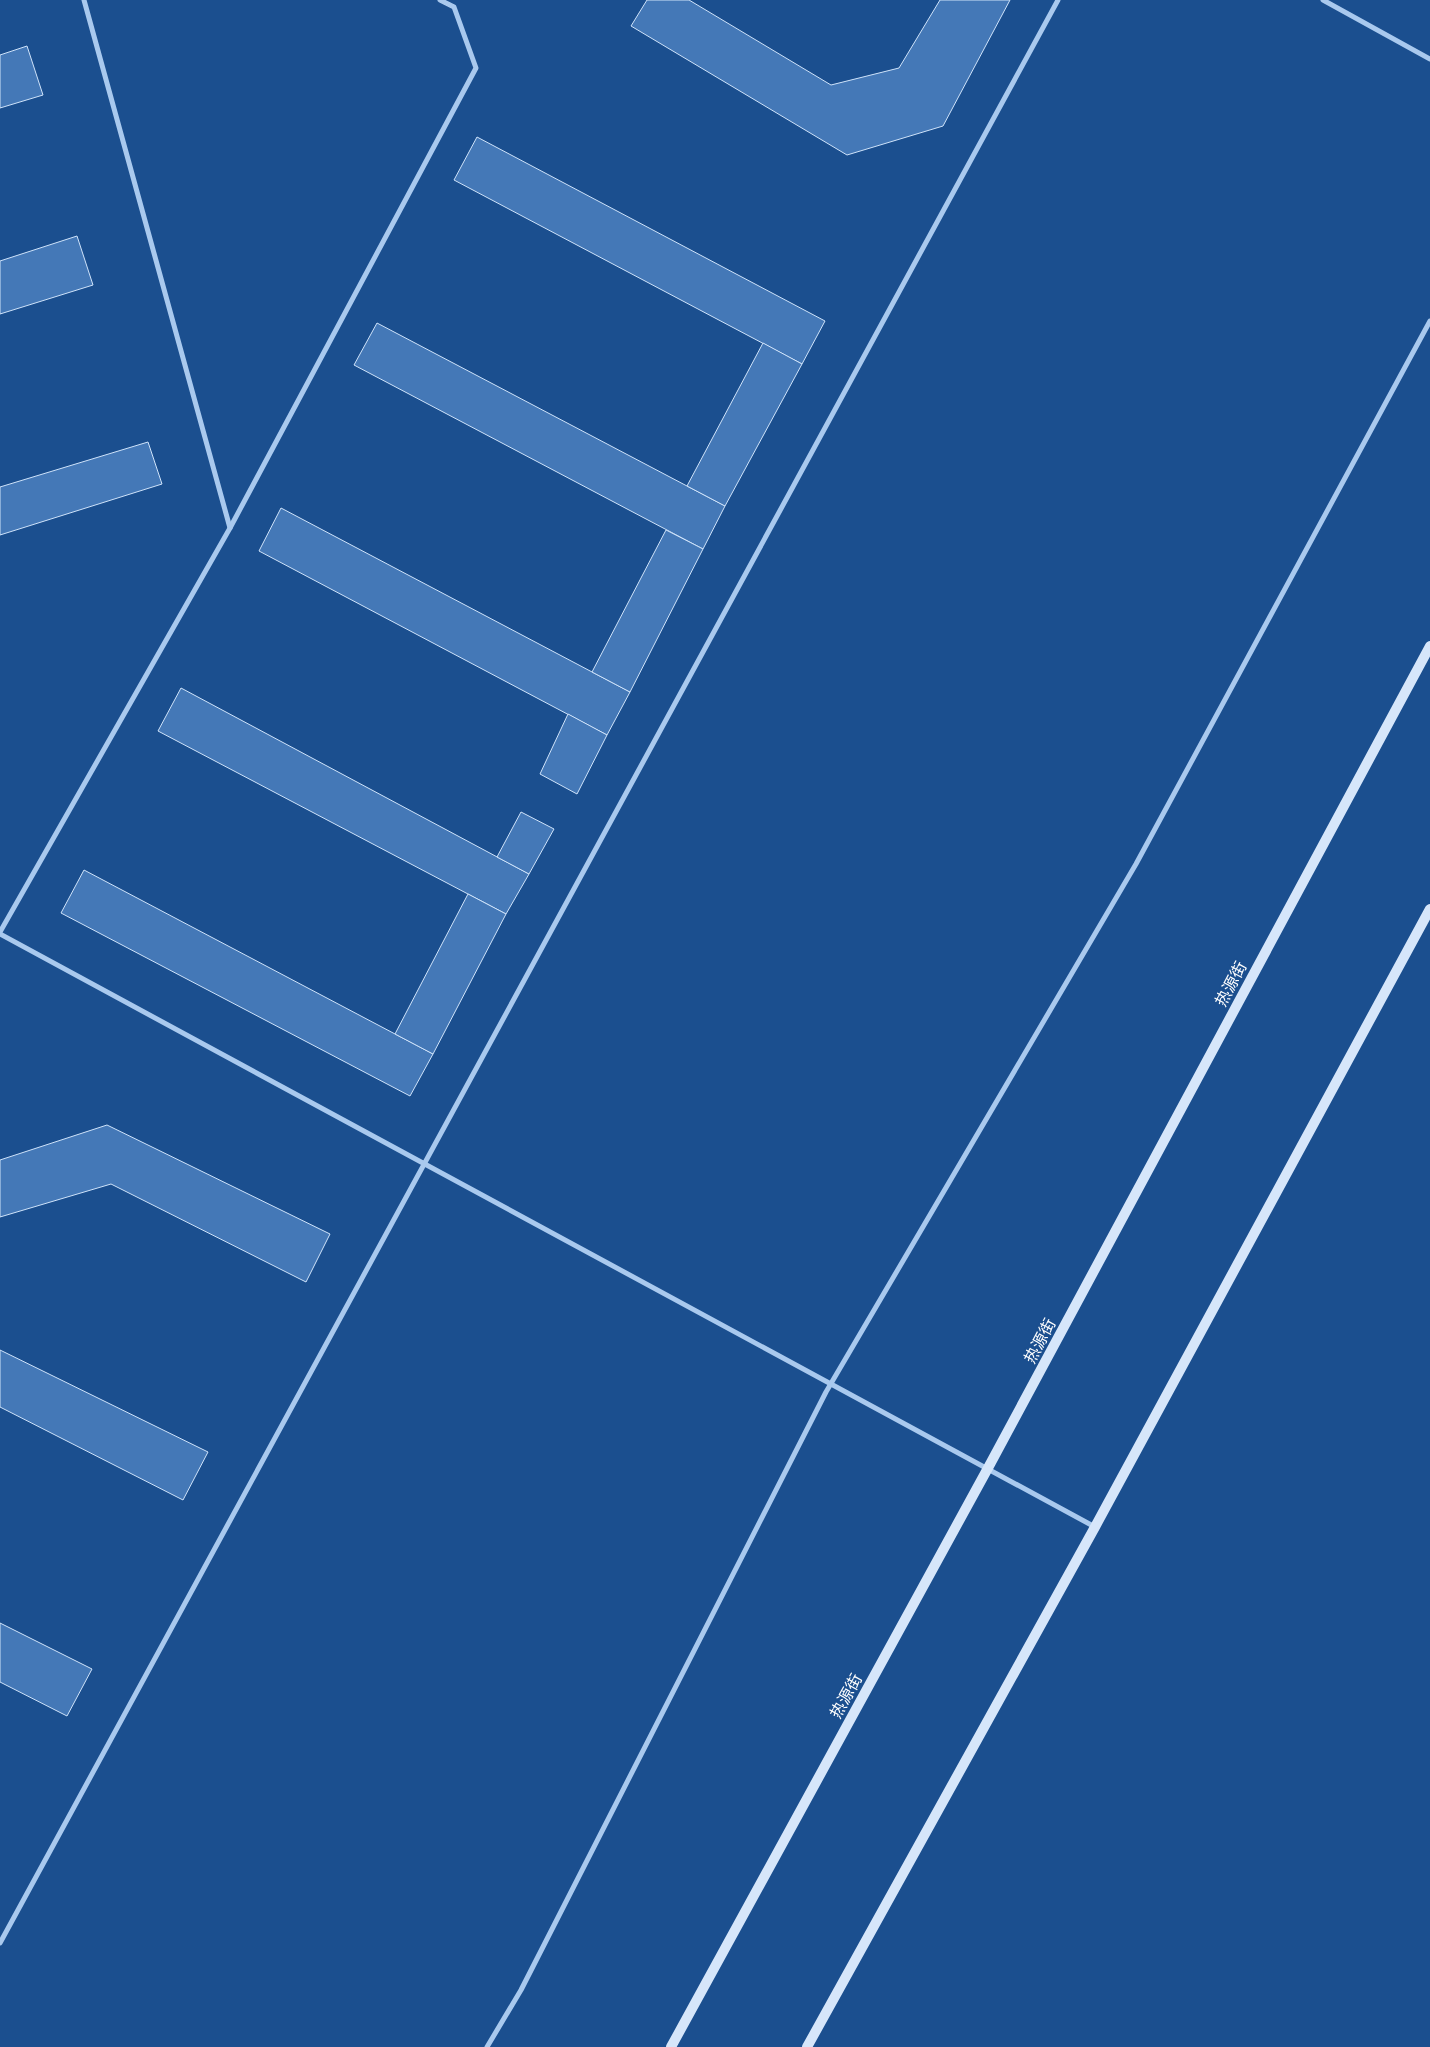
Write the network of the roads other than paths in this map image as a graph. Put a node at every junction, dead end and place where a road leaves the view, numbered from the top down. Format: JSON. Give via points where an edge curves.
{"nodes":[{"id":1,"x":84,"y":0,"type":"edge"},
{"id":2,"x":440,"y":0,"type":"edge"},
{"id":3,"x":1058,"y":0,"type":"edge"},
{"id":4,"x":1323,"y":0,"type":"edge"},
{"id":5,"x":1430,"y":59,"type":"edge"},
{"id":6,"x":1430,"y":321,"type":"edge"},
{"id":7,"x":230,"y":528,"type":"junction"},
{"id":8,"x":1430,"y":646,"type":"edge"},
{"id":9,"x":1430,"y":909,"type":"edge"},
{"id":10,"x":0,"y":933,"type":"edge"},
{"id":11,"x":424,"y":1165,"type":"junction"},
{"id":12,"x":831,"y":1384,"type":"junction"},
{"id":13,"x":988,"y":1468,"type":"junction"},
{"id":14,"x":1095,"y":1527,"type":"junction"},
{"id":15,"x":0,"y":1943,"type":"edge"},
{"id":16,"x":487,"y":2047,"type":"edge"},
{"id":17,"x":671,"y":2047,"type":"edge"},
{"id":18,"x":807,"y":2047,"type":"edge"}],
"edges":[{"from":1,"to":7,"type":"street"},
{"from":2,"to":7,"type":"street","via":[[454,7],[476,68]]},
{"from":3,"to":11,"type":"street"},
{"from":4,"to":5,"type":"street"},
{"from":6,"to":12,"type":"street","via":[[1136,864]]},
{"from":7,"to":10,"type":"street"},
{"from":8,"to":13,"type":"main road","name":"热源街"},
{"from":9,"to":14,"type":"main road"},
{"from":10,"to":11,"type":"street"},
{"from":11,"to":12,"type":"street"},
{"from":11,"to":15,"type":"street"},
{"from":12,"to":13,"type":"street"},
{"from":12,"to":16,"type":"street","via":[[521,1990]]},
{"from":13,"to":14,"type":"street"},
{"from":13,"to":17,"type":"main road","name":"热源街"},
{"from":14,"to":18,"type":"main road"}]}
